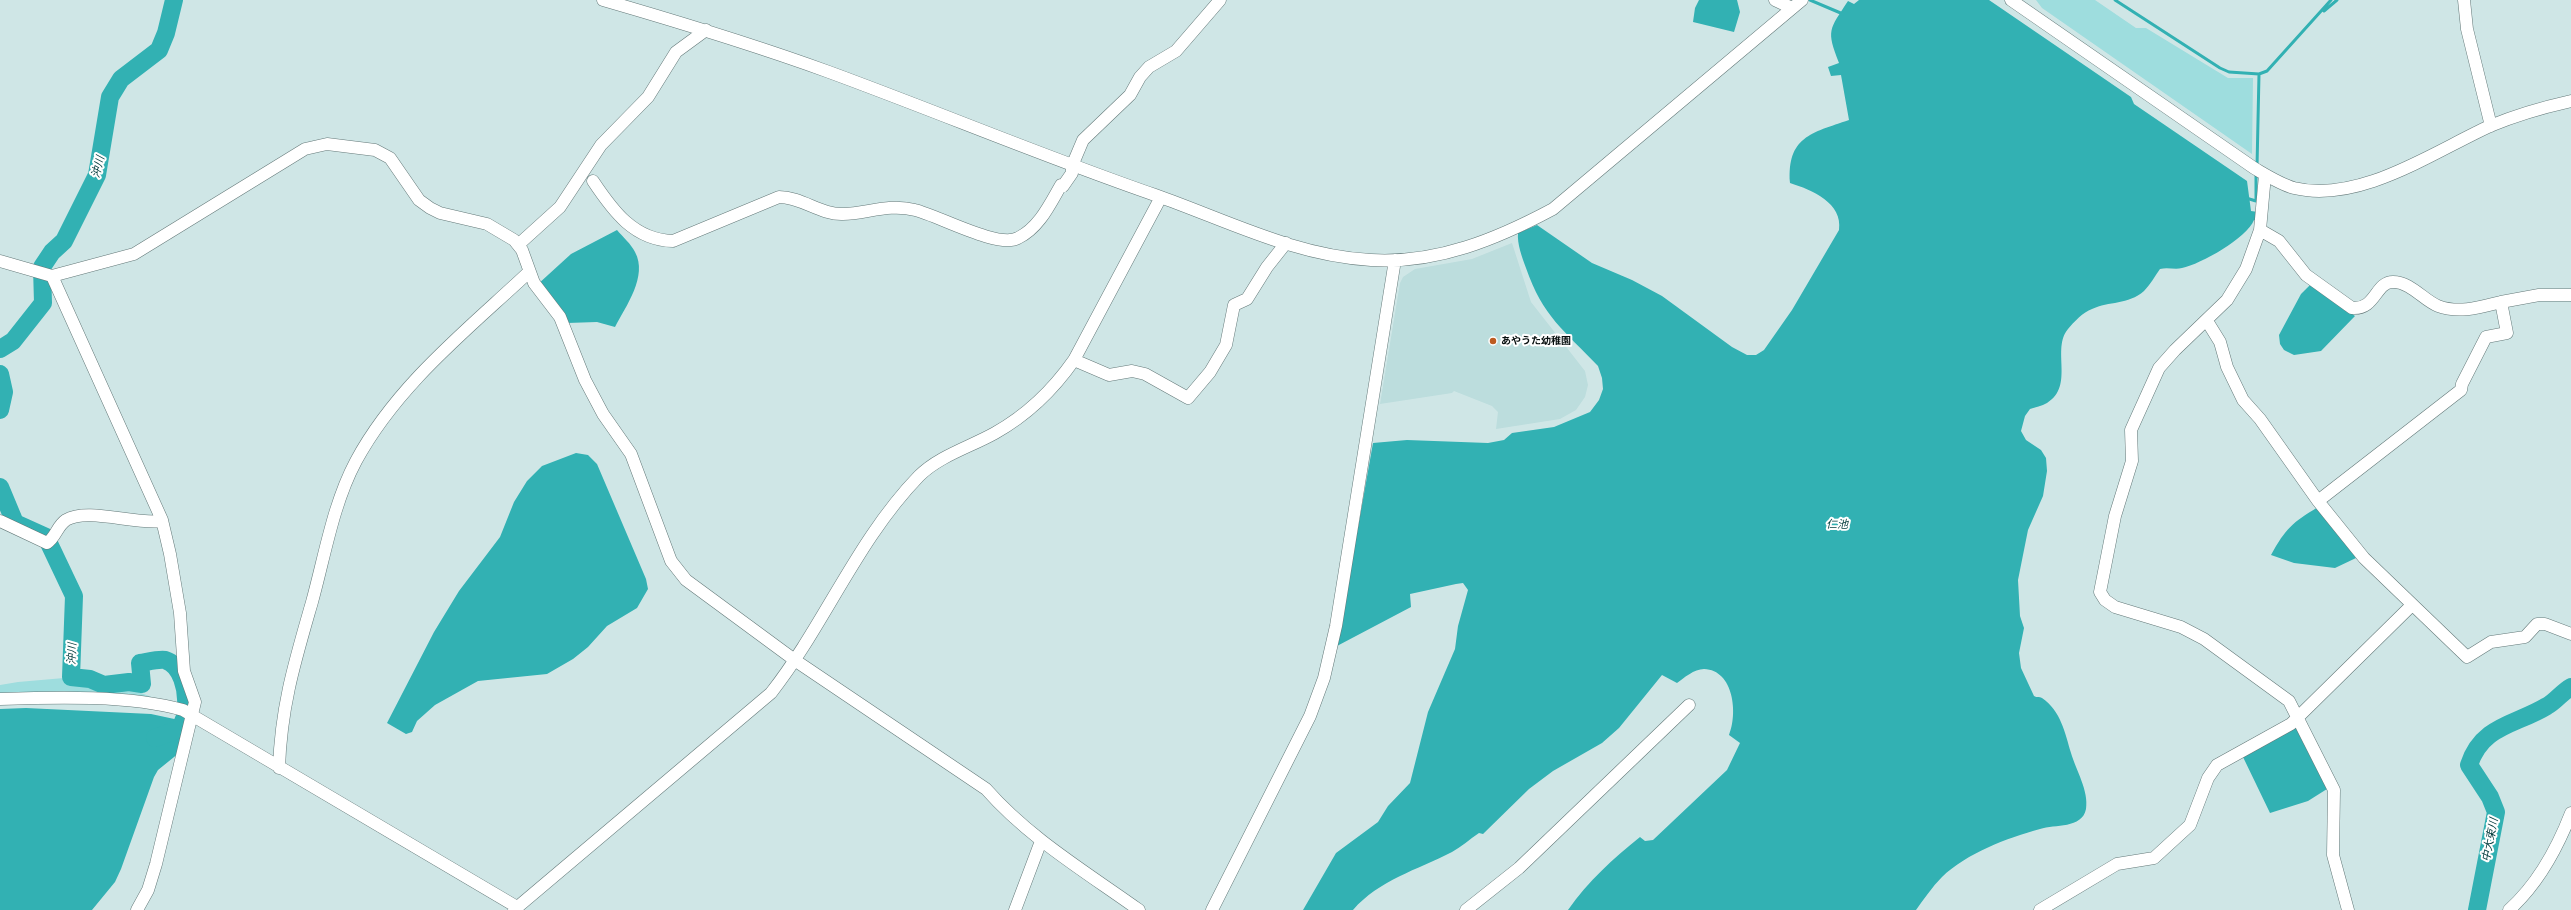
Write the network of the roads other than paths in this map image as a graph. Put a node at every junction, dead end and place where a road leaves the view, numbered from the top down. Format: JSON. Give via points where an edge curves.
{"nodes":[{"id":1,"x":603,"y":0,"type":"edge"},
{"id":2,"x":1220,"y":0,"type":"edge"},
{"id":3,"x":1775,"y":0,"type":"edge"},
{"id":4,"x":2011,"y":0,"type":"edge"},
{"id":5,"x":2464,"y":0,"type":"edge"},
{"id":6,"x":1797,"y":4,"type":"edge"},
{"id":7,"x":706,"y":30,"type":"junction"},
{"id":8,"x":2571,"y":100,"type":"edge"},
{"id":9,"x":2491,"y":126,"type":"junction"},
{"id":10,"x":1072,"y":166,"type":"junction"},
{"id":11,"x":2260,"y":171,"type":"junction"},
{"id":12,"x":593,"y":181,"type":"dead end"},
{"id":13,"x":1161,"y":197,"type":"junction"},
{"id":14,"x":2260,"y":230,"type":"junction"},
{"id":15,"x":1286,"y":244,"type":"junction"},
{"id":16,"x":518,"y":245,"type":"junction"},
{"id":17,"x":1395,"y":260,"type":"junction"},
{"id":18,"x":0,"y":261,"type":"edge"},
{"id":19,"x":529,"y":272,"type":"junction"},
{"id":20,"x":46,"y":274,"type":"junction"},
{"id":21,"x":2571,"y":294,"type":"edge"},
{"id":22,"x":2501,"y":302,"type":"junction"},
{"id":23,"x":2207,"y":321,"type":"junction"},
{"id":24,"x":1074,"y":360,"type":"junction"},
{"id":25,"x":2318,"y":500,"type":"junction"},
{"id":26,"x":0,"y":521,"type":"edge"},
{"id":27,"x":162,"y":522,"type":"junction"},
{"id":28,"x":2412,"y":605,"type":"junction"},
{"id":29,"x":2571,"y":634,"type":"edge"},
{"id":30,"x":796,"y":661,"type":"junction"},
{"id":31,"x":0,"y":699,"type":"edge"},
{"id":32,"x":1689,"y":705,"type":"dead end"},
{"id":33,"x":193,"y":715,"type":"junction"},
{"id":34,"x":2298,"y":716,"type":"junction"},
{"id":35,"x":279,"y":768,"type":"junction"},
{"id":36,"x":2571,"y":813,"type":"edge"},
{"id":37,"x":1041,"y":841,"type":"junction"},
{"id":38,"x":516,"y":909,"type":"edge"},
{"id":39,"x":137,"y":910,"type":"edge"},
{"id":40,"x":1015,"y":910,"type":"edge"},
{"id":41,"x":1139,"y":910,"type":"edge"},
{"id":42,"x":1212,"y":910,"type":"edge"},
{"id":43,"x":1466,"y":910,"type":"edge"},
{"id":44,"x":2040,"y":910,"type":"edge"},
{"id":45,"x":2348,"y":910,"type":"edge"},
{"id":46,"x":2509,"y":910,"type":"edge"}],
"edges":[{"from":1,"to":7,"type":"street"},
{"from":2,"to":10,"type":"street","via":[[1176,50],[1149,67],[1130,95],[1083,140]]},
{"from":3,"to":6,"type":"street"},
{"from":4,"to":11,"type":"street"},
{"from":5,"to":9,"type":"street","via":[[2467,29]]},
{"from":6,"to":17,"type":"street","via":[[1553,209],[1506,234],[1464,248]]},
{"from":7,"to":10,"type":"street","via":[[829,72]]},
{"from":7,"to":16,"type":"street","via":[[676,52],[648,97],[601,145],[560,207]]},
{"from":8,"to":9,"type":"street"},
{"from":9,"to":11,"type":"street","via":[[2364,184],[2313,190],[2295,188]]},
{"from":10,"to":12,"type":"street","via":[[1072,173],[1040,220],[1019,238],[1012,240],[997,239],[914,209],[875,208],[842,215],[792,197],[779,197],[673,241],[656,240],[634,228],[608,203]]},
{"from":10,"to":13,"type":"street"},
{"from":11,"to":14,"type":"street"},
{"from":13,"to":15,"type":"street"},
{"from":13,"to":24,"type":"street"},
{"from":14,"to":22,"type":"street","via":[[2279,241],[2306,275],[2352,308],[2361,309],[2369,304],[2381,288],[2390,282],[2400,282],[2437,306],[2451,310]]},
{"from":14,"to":23,"type":"street","via":[[2236,288]]},
{"from":15,"to":17,"type":"street","via":[[1322,254]]},
{"from":15,"to":24,"type":"street","via":[[1267,267],[1247,299],[1234,305],[1226,345],[1210,372],[1188,398],[1145,374],[1132,371],[1109,375]]},
{"from":16,"to":19,"type":"street"},
{"from":16,"to":20,"type":"street","via":[[494,227],[430,208],[419,200],[390,158],[380,152],[327,144],[306,149],[134,254]]},
{"from":17,"to":42,"type":"street","via":[[1336,626],[1324,678],[1310,716]]},
{"from":18,"to":20,"type":"street"},
{"from":19,"to":30,"type":"street","via":[[534,283],[560,317],[585,380],[603,414],[631,454],[671,561],[686,580]]},
{"from":19,"to":35,"type":"street","via":[[409,386],[356,461],[333,520],[284,702]]},
{"from":20,"to":27,"type":"street","via":[[142,473]]},
{"from":21,"to":22,"type":"street","via":[[2539,295]]},
{"from":22,"to":25,"type":"street","via":[[2507,333],[2486,337],[2461,390]]},
{"from":23,"to":25,"type":"street","via":[[2220,342],[2227,367],[2242,400],[2260,419]]},
{"from":23,"to":34,"type":"street","via":[[2159,368],[2131,430],[2132,461],[2115,516],[2100,592],[2105,600],[2115,607],[2181,627],[2204,639],[2289,701]]},
{"from":24,"to":30,"type":"street","via":[[1057,384],[1034,406],[996,432],[940,461],[920,475],[900,497],[844,576]]},
{"from":25,"to":28,"type":"street","via":[[2364,558]]},
{"from":26,"to":27,"type":"street","via":[[49,542],[63,523],[83,515],[149,523]]},
{"from":27,"to":33,"type":"street","via":[[177,598],[184,671],[196,702]]},
{"from":28,"to":29,"type":"street","via":[[2467,657],[2491,642],[2525,637],[2537,624],[2545,624]]},
{"from":28,"to":34,"type":"street"},
{"from":30,"to":37,"type":"street","via":[[986,789],[1002,807]]},
{"from":30,"to":38,"type":"street","via":[[771,693]]},
{"from":31,"to":33,"type":"street","via":[[140,703],[174,707]]},
{"from":32,"to":43,"type":"street","via":[[1519,868]]},
{"from":33,"to":35,"type":"street"},
{"from":33,"to":39,"type":"street","via":[[156,864],[148,890]]},
{"from":34,"to":44,"type":"street","via":[[2291,724],[2217,764],[2208,778],[2190,825],[2154,858],[2117,864]]},
{"from":34,"to":45,"type":"street","via":[[2334,790],[2333,855]]},
{"from":35,"to":38,"type":"street"},
{"from":36,"to":46,"type":"street","via":[[2547,864],[2528,891]]},
{"from":37,"to":40,"type":"street"},
{"from":37,"to":41,"type":"street"}]}
